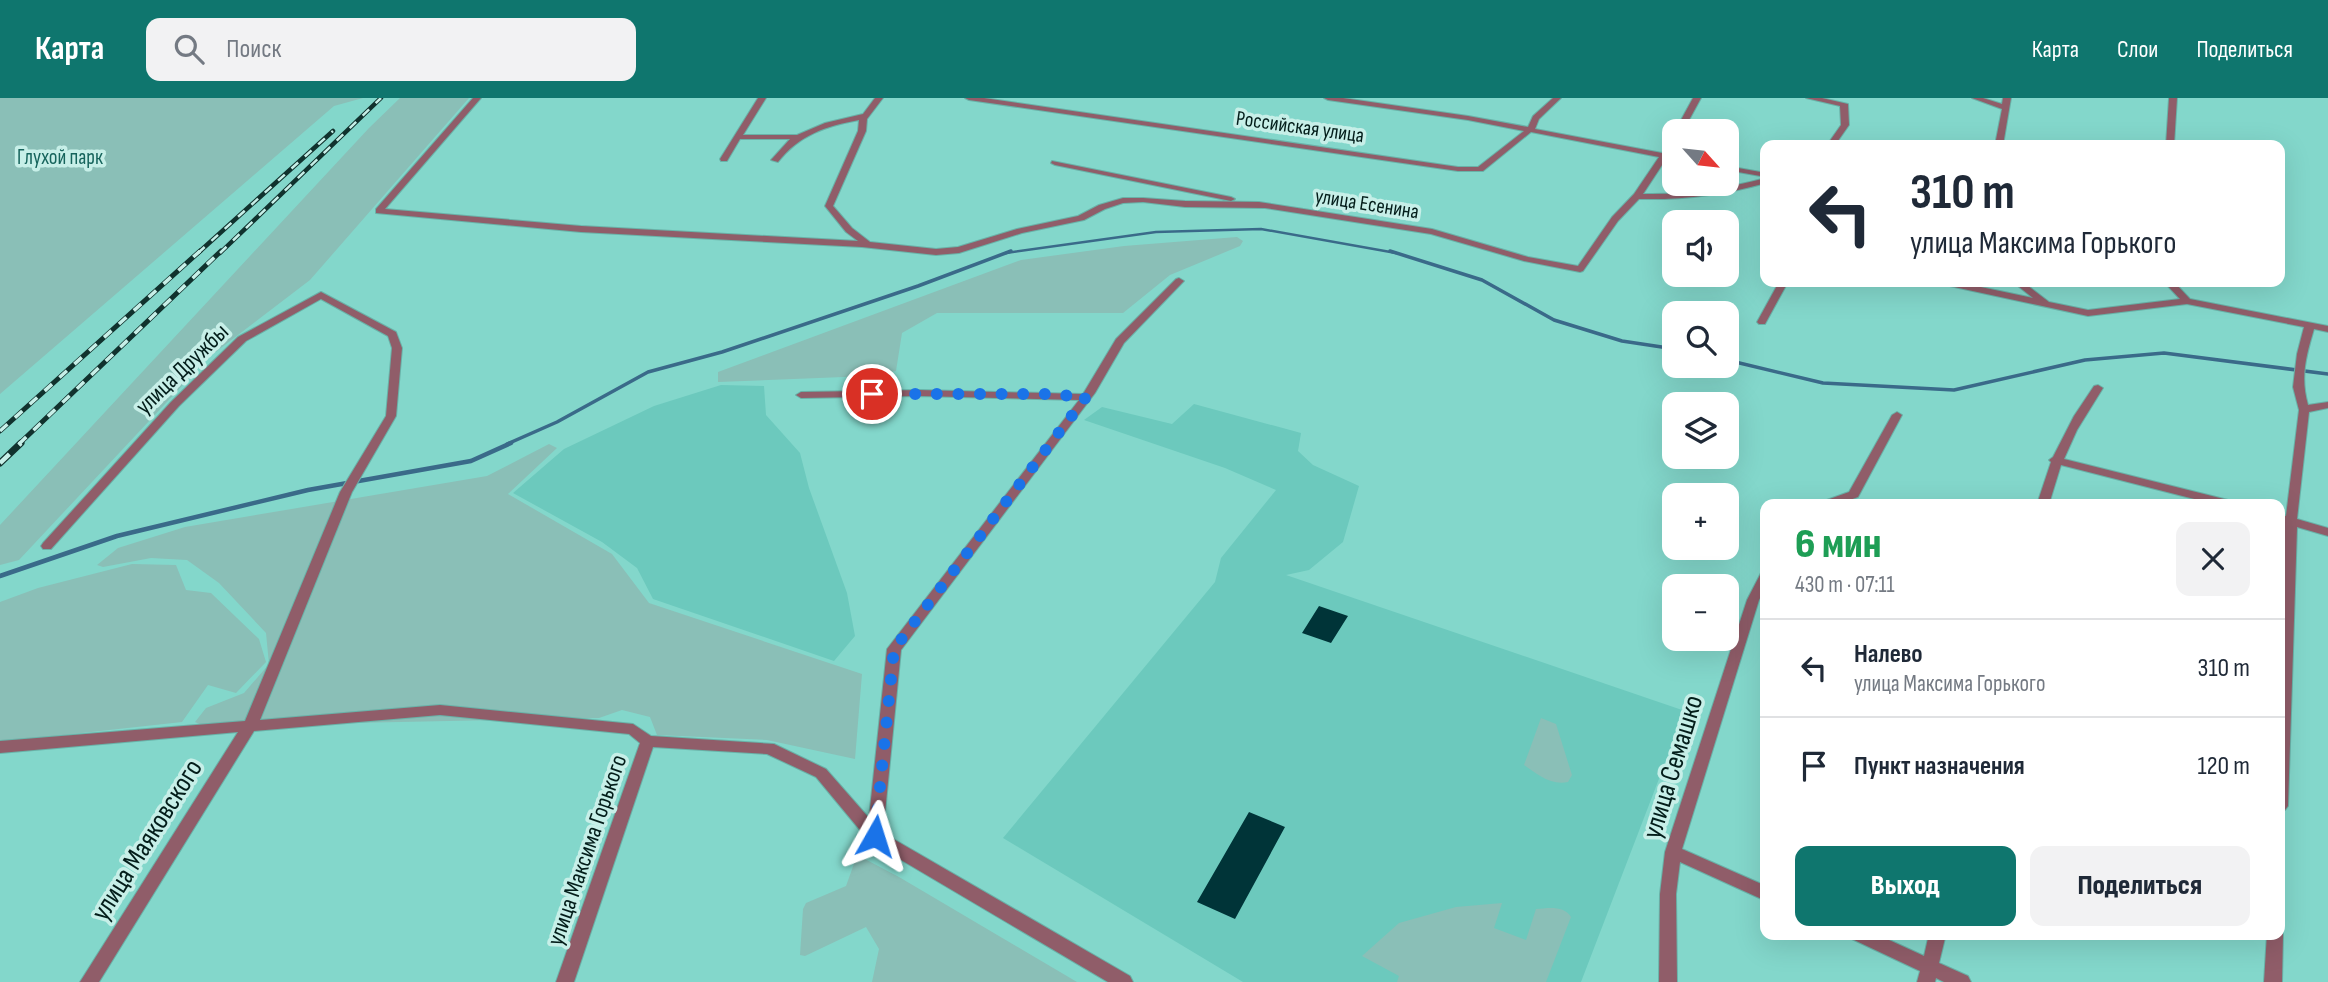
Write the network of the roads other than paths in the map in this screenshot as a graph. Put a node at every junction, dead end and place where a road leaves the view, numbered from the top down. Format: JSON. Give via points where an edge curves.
{"nodes":[{"id":1,"x":477,"y":98,"type":"edge"},
{"id":2,"x":762,"y":98,"type":"edge"},
{"id":3,"x":879,"y":98,"type":"edge"},
{"id":4,"x":969,"y":98,"type":"edge"},
{"id":5,"x":1328,"y":98,"type":"edge"},
{"id":6,"x":1557,"y":98,"type":"edge"},
{"id":7,"x":1697,"y":98,"type":"edge"},
{"id":8,"x":1810,"y":98,"type":"edge"},
{"id":9,"x":1976,"y":98,"type":"edge"},
{"id":10,"x":2007,"y":98,"type":"edge"},
{"id":11,"x":2173,"y":98,"type":"edge"},
{"id":12,"x":2006,"y":108,"type":"junction"},
{"id":13,"x":866,"y":116,"type":"junction"},
{"id":14,"x":1686,"y":119,"type":"edge"},
{"id":15,"x":1531,"y":129,"type":"junction"},
{"id":16,"x":737,"y":137,"type":"junction"},
{"id":17,"x":800,"y":137,"type":"junction"},
{"id":18,"x":1834,"y":140,"type":"edge"},
{"id":19,"x":2000,"y":140,"type":"edge"},
{"id":20,"x":2170,"y":140,"type":"edge"},
{"id":21,"x":1662,"y":156,"type":"edge"},
{"id":22,"x":724,"y":159,"type":"dead end"},
{"id":23,"x":775,"y":160,"type":"dead end"},
{"id":24,"x":1055,"y":163,"type":"dead end"},
{"id":25,"x":1662,"y":167,"type":"edge"},
{"id":26,"x":1740,"y":171,"type":"edge"},
{"id":27,"x":1760,"y":176,"type":"edge"},
{"id":28,"x":1760,"y":180,"type":"edge"},
{"id":29,"x":1637,"y":196,"type":"junction"},
{"id":30,"x":1264,"y":206,"type":"junction"},
{"id":31,"x":869,"y":244,"type":"junction"},
{"id":32,"x":1179,"y":281,"type":"dead end"},
{"id":33,"x":1780,"y":287,"type":"edge"},
{"id":34,"x":1967,"y":287,"type":"edge"},
{"id":35,"x":2024,"y":287,"type":"edge"},
{"id":36,"x":2174,"y":287,"type":"edge"},
{"id":37,"x":2187,"y":301,"type":"junction"},
{"id":38,"x":2049,"y":306,"type":"junction"},
{"id":39,"x":1762,"y":322,"type":"dead end"},
{"id":40,"x":2310,"y":325,"type":"junction"},
{"id":41,"x":2328,"y":328,"type":"edge"},
{"id":42,"x":2098,"y":388,"type":"dead end"},
{"id":43,"x":802,"y":395,"type":"dead end"},
{"id":44,"x":1086,"y":397,"type":"junction"},
{"id":45,"x":2328,"y":405,"type":"edge"},
{"id":46,"x":2304,"y":410,"type":"junction"},
{"id":47,"x":1897,"y":415,"type":"dead end"},
{"id":48,"x":2056,"y":460,"type":"junction"},
{"id":49,"x":1841,"y":499,"type":"edge"},
{"id":50,"x":2044,"y":499,"type":"edge"},
{"id":51,"x":2208,"y":499,"type":"edge"},
{"id":52,"x":2286,"y":520,"type":"edge"},
{"id":53,"x":2328,"y":532,"type":"edge"},
{"id":54,"x":47,"y":546,"type":"dead end"},
{"id":55,"x":2285,"y":568,"type":"edge"},
{"id":56,"x":1760,"y":586,"type":"edge"},
{"id":57,"x":250,"y":726,"type":"junction"},
{"id":58,"x":648,"y":741,"type":"junction"},
{"id":59,"x":0,"y":747,"type":"edge"},
{"id":60,"x":875,"y":836,"type":"junction"},
{"id":61,"x":1673,"y":852,"type":"junction"},
{"id":62,"x":1760,"y":891,"type":"edge"},
{"id":63,"x":1868,"y":940,"type":"edge"},
{"id":64,"x":1936,"y":940,"type":"edge"},
{"id":65,"x":2275,"y":940,"type":"edge"},
{"id":66,"x":1928,"y":974,"type":"edge"},
{"id":67,"x":89,"y":982,"type":"edge"},
{"id":68,"x":565,"y":982,"type":"edge"},
{"id":69,"x":1124,"y":982,"type":"edge"},
{"id":70,"x":1668,"y":982,"type":"edge"},
{"id":71,"x":1962,"y":982,"type":"edge"},
{"id":72,"x":2273,"y":982,"type":"edge"}],
"edges":[{"from":1,"to":31,"type":"street","via":[[379,211],[581,229]]},
{"from":2,"to":16,"type":"street"},
{"from":3,"to":13,"type":"street"},
{"from":4,"to":15,"type":"street","name":"Российская улица","via":[[1458,169],[1480,169]]},
{"from":5,"to":15,"type":"street"},
{"from":6,"to":15,"type":"street","name":"Российская улица"},
{"from":7,"to":14,"type":"street"},
{"from":8,"to":18,"type":"street","via":[[1844,104],[1844,125]]},
{"from":9,"to":12,"type":"street"},
{"from":10,"to":12,"type":"street"},
{"from":11,"to":20,"type":"street"},
{"from":12,"to":19,"type":"street"},
{"from":13,"to":17,"type":"street","via":[[815,126]]},
{"from":13,"to":31,"type":"street","via":[[829,206],[849,230]]},
{"from":15,"to":21,"type":"street"},
{"from":16,"to":17,"type":"street"},
{"from":16,"to":22,"type":"street"},
{"from":17,"to":23,"type":"street"},
{"from":24,"to":30,"type":"street","name":"улица Есенина"},
{"from":25,"to":29,"type":"street","name":"улица Есенина"},
{"from":26,"to":27,"type":"street"},
{"from":28,"to":29,"type":"street","via":[[1708,193]]},
{"from":29,"to":30,"type":"street","name":"улица Есенина","via":[[1580,270],[1432,232]]},
{"from":30,"to":31,"type":"street","via":[[1133,200],[959,250],[936,252]]},
{"from":32,"to":44,"type":"street","via":[[1121,341]]},
{"from":33,"to":39,"type":"street"},
{"from":34,"to":38,"type":"street"},
{"from":35,"to":38,"type":"street"},
{"from":36,"to":37,"type":"street"},
{"from":37,"to":38,"type":"street","via":[[2088,313]]},
{"from":37,"to":40,"type":"street"},
{"from":40,"to":41,"type":"street"},
{"from":40,"to":46,"type":"street","via":[[2298,387]]},
{"from":42,"to":48,"type":"street"},
{"from":43,"to":44,"type":"street"},
{"from":44,"to":60,"type":"street","via":[[894,649]]},
{"from":45,"to":46,"type":"street"},
{"from":46,"to":52,"type":"street"},
{"from":47,"to":49,"type":"street","via":[[1854,494]]},
{"from":48,"to":50,"type":"street"},
{"from":48,"to":51,"type":"street"},
{"from":52,"to":53,"type":"street"},
{"from":52,"to":55,"type":"street"},
{"from":54,"to":57,"type":"street","name":"улица Дружбы","via":[[175,404],[242,339],[321,295],[393,334],[397,348],[391,416],[346,492]]},
{"from":56,"to":61,"type":"street","name":"улица Семашко"},
{"from":57,"to":58,"type":"street","via":[[440,710],[633,729]]},
{"from":57,"to":59,"type":"street"},
{"from":57,"to":67,"type":"street","name":"улица Маяковского"},
{"from":58,"to":60,"type":"street","name":"улица Максима Горького","via":[[769,748],[821,773]]},
{"from":58,"to":68,"type":"street","name":"улица Максима Горького"},
{"from":60,"to":69,"type":"street","name":"улица Максима Горького"},
{"from":61,"to":62,"type":"street"},
{"from":61,"to":70,"type":"street","name":"улица Семашко"},
{"from":63,"to":66,"type":"street"},
{"from":64,"to":66,"type":"street"},
{"from":65,"to":72,"type":"street"},
{"from":66,"to":71,"type":"street"}]}
